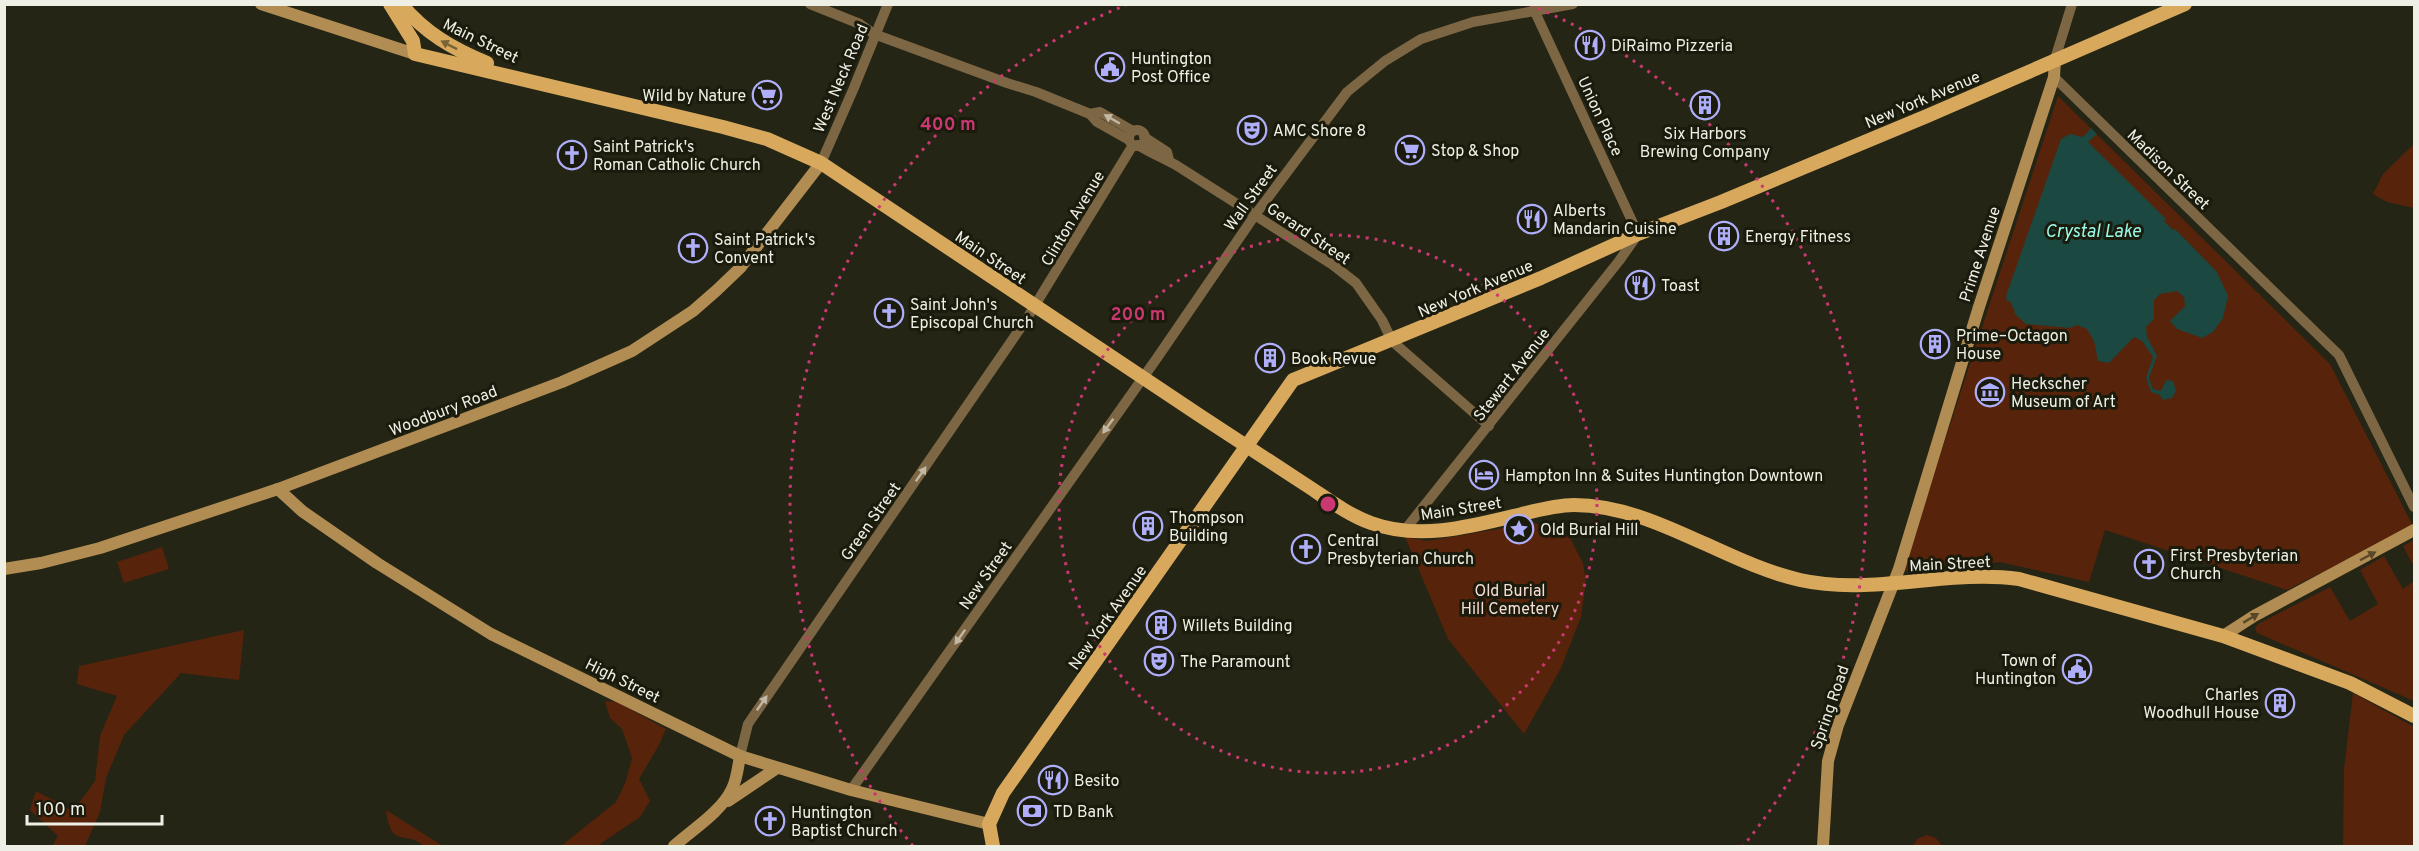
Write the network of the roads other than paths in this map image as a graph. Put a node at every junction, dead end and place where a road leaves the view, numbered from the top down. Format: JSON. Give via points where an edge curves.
{"nodes":[{"id":1,"x":261,"y":4,"type":"edge"},
{"id":2,"x":390,"y":4,"type":"edge"},
{"id":3,"x":401,"y":4,"type":"edge"},
{"id":4,"x":810,"y":4,"type":"edge"},
{"id":5,"x":888,"y":4,"type":"edge"},
{"id":6,"x":1573,"y":4,"type":"edge"},
{"id":7,"x":2072,"y":4,"type":"edge"},
{"id":8,"x":2185,"y":4,"type":"edge"},
{"id":9,"x":1535,"y":12,"type":"junction"},
{"id":10,"x":874,"y":34,"type":"junction"},
{"id":11,"x":415,"y":54,"type":"junction"},
{"id":12,"x":2055,"y":59,"type":"junction"},
{"id":13,"x":522,"y":77,"type":"junction"},
{"id":14,"x":2054,"y":77,"type":"junction"},
{"id":15,"x":1136,"y":139,"type":"junction"},
{"id":16,"x":821,"y":163,"type":"junction"},
{"id":17,"x":1255,"y":215,"type":"junction"},
{"id":18,"x":1638,"y":234,"type":"junction"},
{"id":19,"x":1035,"y":307,"type":"junction"},
{"id":20,"x":1392,"y":341,"type":"junction"},
{"id":21,"x":1142,"y":378,"type":"junction"},
{"id":22,"x":1489,"y":426,"type":"junction"},
{"id":23,"x":1248,"y":447,"type":"junction"},
{"id":24,"x":278,"y":489,"type":"junction"},
{"id":25,"x":2415,"y":507,"type":"edge"},
{"id":26,"x":2415,"y":530,"type":"edge"},
{"id":27,"x":1404,"y":531,"type":"junction"},
{"id":28,"x":4,"y":569,"type":"edge"},
{"id":29,"x":1892,"y":583,"type":"junction"},
{"id":30,"x":2223,"y":636,"type":"junction"},
{"id":31,"x":2415,"y":716,"type":"edge"},
{"id":32,"x":740,"y":756,"type":"junction"},
{"id":33,"x":777,"y":768,"type":"junction"},
{"id":34,"x":851,"y":790,"type":"junction"},
{"id":35,"x":719,"y":807,"type":"junction"},
{"id":36,"x":989,"y":824,"type":"junction"},
{"id":37,"x":674,"y":846,"type":"edge"},
{"id":38,"x":993,"y":846,"type":"edge"},
{"id":39,"x":1823,"y":846,"type":"edge"}],
"edges":[{"from":1,"to":11,"type":"main road"},
{"from":2,"to":11,"type":"main road","via":[[413,41]]},
{"from":13,"to":3,"type":"main road","name":"Main Street","one_way":true,"via":[[438,39]]},
{"from":4,"to":10,"type":"street","name":"Gerard Street","via":[[860,24]]},
{"from":5,"to":10,"type":"street","name":"West Neck Road"},
{"from":6,"to":9,"type":"street","name":"Wall Street"},
{"from":7,"to":12,"type":"street","name":"Prime Avenue"},
{"from":8,"to":12,"type":"main road","name":"New York Avenue"},
{"from":9,"to":17,"type":"street","name":"Wall Street","via":[[1446,30],[1385,60],[1347,92]]},
{"from":9,"to":18,"type":"street","name":"Union Place"},
{"from":10,"to":15,"type":"street","name":"Gerard Street","via":[[1036,92],[1090,114],[1097,122]]},
{"from":10,"to":16,"type":"street","name":"West Neck Road"},
{"from":11,"to":13,"type":"main road","name":"Main Street"},
{"from":12,"to":14,"type":"main road","name":"Prime Avenue"},
{"from":12,"to":18,"type":"main road","name":"New York Avenue","via":[[1796,171]]},
{"from":13,"to":16,"type":"main road","name":"Main Street","via":[[756,136]]},
{"from":14,"to":25,"type":"street","name":"Madison Street","via":[[2339,355]]},
{"from":14,"to":29,"type":"main road","name":"Prime Avenue"},
{"from":15,"to":17,"type":"street","name":"Gerard Street","via":[[1160,159],[1169,160]]},
{"from":15,"to":19,"type":"street","name":"Clinton Avenue"},
{"from":16,"to":19,"type":"main road","name":"Main Street"},
{"from":16,"to":24,"type":"main road","name":"Woodbury Road","via":[[740,268],[693,311],[653,339],[562,382]]},
{"from":17,"to":20,"type":"street","name":"Gerard Street","via":[[1356,283]]},
{"from":17,"to":21,"type":"street","name":"Wall Street"},
{"from":18,"to":20,"type":"main road","name":"New York Avenue"},
{"from":18,"to":22,"type":"street","name":"Stewart Avenue"},
{"from":19,"to":21,"type":"main road","name":"Main Street"},
{"from":32,"to":19,"type":"street","name":"Green Street","one_way":true,"via":[[748,724]]},
{"from":20,"to":22,"type":"street","name":"Gerard Street"},
{"from":20,"to":23,"type":"main road","name":"New York Avenue","via":[[1293,380]]},
{"from":21,"to":23,"type":"main road","name":"Main Street"},
{"from":21,"to":34,"type":"street","name":"New Street","one_way":true},
{"from":22,"to":27,"type":"street","name":"Stewart Avenue"},
{"from":23,"to":27,"type":"main road","name":"Main Street","via":[[1345,511],[1371,523]]},
{"from":23,"to":36,"type":"main road","name":"New York Avenue","via":[[1003,793]]},
{"from":24,"to":28,"type":"main road","name":"Woodbury Road","via":[[100,548]]},
{"from":24,"to":32,"type":"main road","name":"High Street","via":[[359,551],[491,634]]},
{"from":30,"to":26,"type":"main road","one_way":true},
{"from":27,"to":29,"type":"main road","name":"Main Street","via":[[1460,528],[1573,505],[1609,509],[1654,522],[1755,566],[1800,580],[1824,584]]},
{"from":29,"to":30,"type":"main road","name":"Main Street","via":[[1989,575],[2019,579]]},
{"from":29,"to":39,"type":"main road","name":"Spring Road","via":[[1828,761]]},
{"from":30,"to":31,"type":"main road","name":"Main Street","via":[[2350,683]]},
{"from":32,"to":33,"type":"main road","name":"High Street"},
{"from":32,"to":35,"type":"main road","via":[[733,788]]},
{"from":33,"to":34,"type":"main road","name":"High Street"},
{"from":33,"to":35,"type":"main road"},
{"from":34,"to":36,"type":"main road","name":"High Street"},
{"from":35,"to":37,"type":"main road"},
{"from":36,"to":38,"type":"main road"}]}
